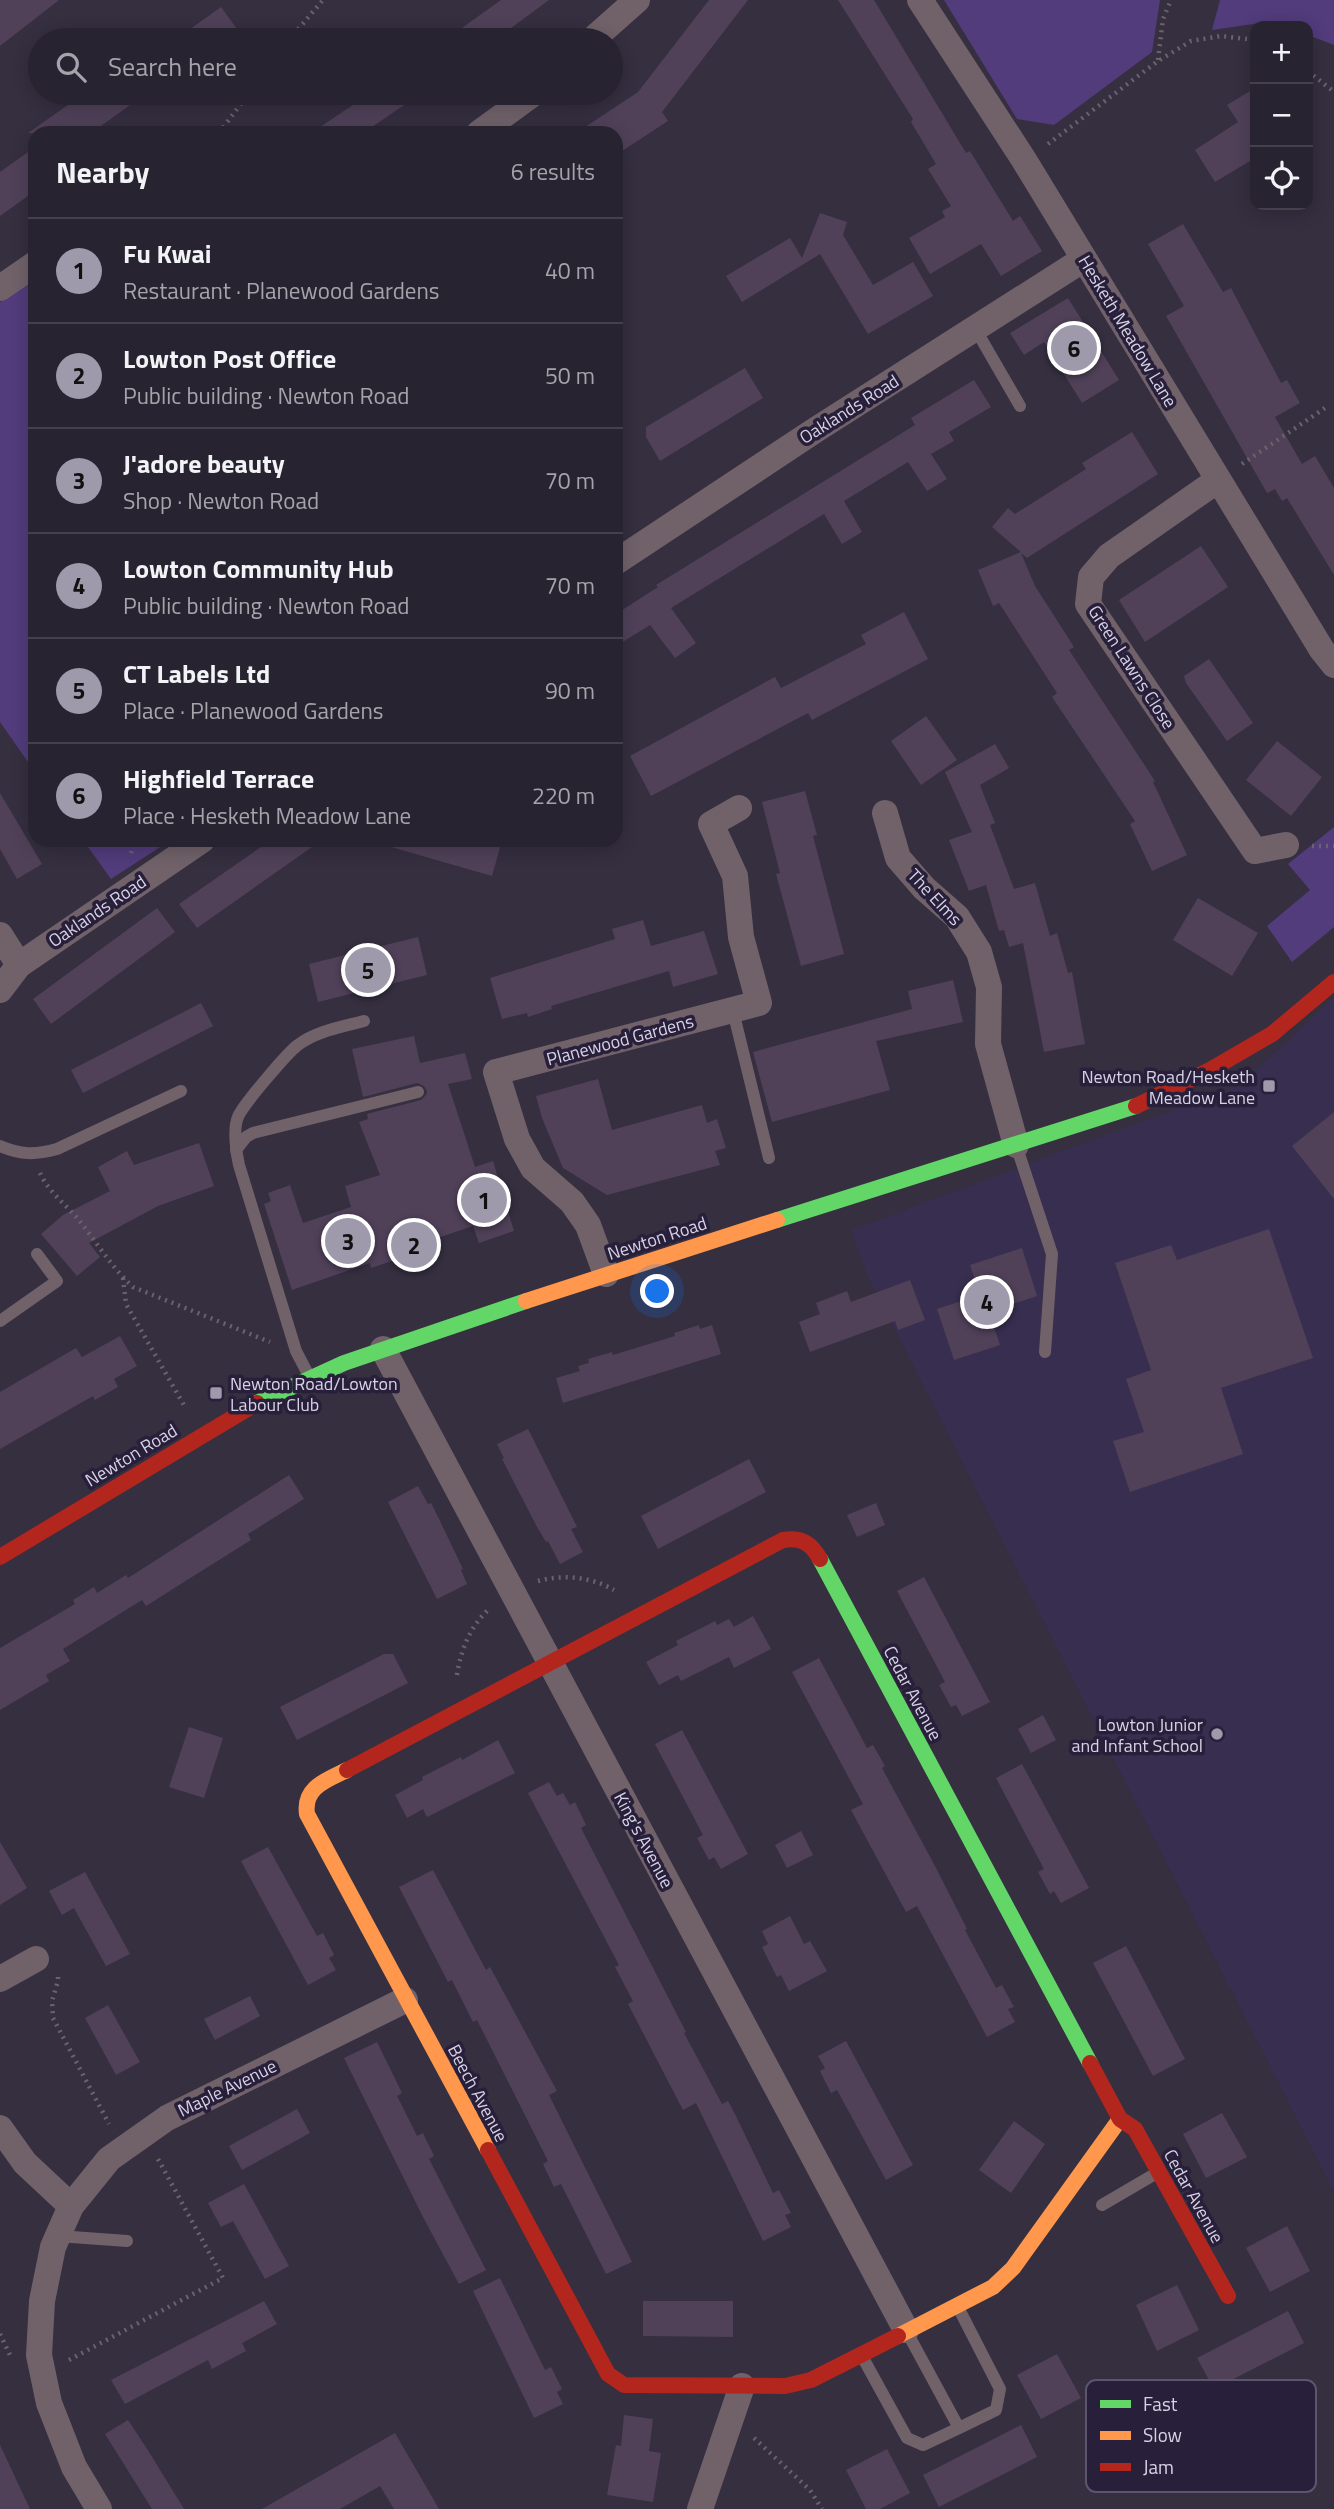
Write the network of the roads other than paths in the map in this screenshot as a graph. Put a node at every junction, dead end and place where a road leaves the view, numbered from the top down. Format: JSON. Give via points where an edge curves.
{"nodes":[{"id":1,"x":637,"y":0,"type":"edge"},
{"id":2,"x":920,"y":0,"type":"edge"},
{"id":3,"x":606,"y":28,"type":"edge"},
{"id":4,"x":518,"y":105,"type":"edge"},
{"id":5,"x":489,"y":126,"type":"edge"},
{"id":6,"x":1084,"y":259,"type":"junction"},
{"id":7,"x":28,"y":269,"type":"edge"},
{"id":8,"x":0,"y":288,"type":"edge"},
{"id":9,"x":976,"y":330,"type":"junction"},
{"id":10,"x":1020,"y":406,"type":"dead end"},
{"id":11,"x":1218,"y":480,"type":"junction"},
{"id":12,"x":623,"y":557,"type":"edge"},
{"id":13,"x":1334,"y":664,"type":"edge"},
{"id":14,"x":739,"y":808,"type":"dead end"},
{"id":15,"x":885,"y":813,"type":"dead end"},
{"id":16,"x":1286,"y":845,"type":"dead end"},
{"id":17,"x":192,"y":847,"type":"edge"},
{"id":18,"x":0,"y":935,"type":"edge"},
{"id":19,"x":19,"y":965,"type":"junction"},
{"id":20,"x":1334,"y":982,"type":"edge"},
{"id":21,"x":0,"y":990,"type":"edge"},
{"id":22,"x":733,"y":1010,"type":"junction"},
{"id":23,"x":364,"y":1021,"type":"dead end"},
{"id":24,"x":181,"y":1091,"type":"dead end"},
{"id":25,"x":418,"y":1092,"type":"dead end"},
{"id":26,"x":1016,"y":1144,"type":"junction"},
{"id":27,"x":0,"y":1146,"type":"edge"},
{"id":28,"x":235,"y":1150,"type":"junction"},
{"id":29,"x":769,"y":1158,"type":"dead end"},
{"id":30,"x":37,"y":1254,"type":"dead end"},
{"id":31,"x":606,"y":1274,"type":"junction"},
{"id":32,"x":0,"y":1321,"type":"edge"},
{"id":33,"x":383,"y":1349,"type":"junction"},
{"id":34,"x":1045,"y":1352,"type":"dead end"},
{"id":35,"x":310,"y":1378,"type":"junction"},
{"id":36,"x":0,"y":1557,"type":"edge"},
{"id":37,"x":550,"y":1664,"type":"junction"},
{"id":38,"x":36,"y":1959,"type":"road end"},
{"id":39,"x":0,"y":1979,"type":"edge"},
{"id":40,"x":405,"y":2000,"type":"junction"},
{"id":41,"x":1120,"y":2119,"type":"junction"},
{"id":42,"x":0,"y":2127,"type":"edge"},
{"id":43,"x":1158,"y":2172,"type":"junction"},
{"id":44,"x":1102,"y":2205,"type":"dead end"},
{"id":45,"x":71,"y":2206,"type":"junction"},
{"id":46,"x":58,"y":2236,"type":"junction"},
{"id":47,"x":127,"y":2241,"type":"dead end"},
{"id":48,"x":1228,"y":2297,"type":"dead end"},
{"id":49,"x":957,"y":2305,"type":"junction"},
{"id":50,"x":906,"y":2330,"type":"junction"},
{"id":51,"x":861,"y":2354,"type":"junction"},
{"id":52,"x":742,"y":2386,"type":"junction"},
{"id":53,"x":959,"y":2428,"type":"junction"},
{"id":54,"x":99,"y":2509,"type":"edge"},
{"id":55,"x":700,"y":2509,"type":"edge"}],
"edges":[{"from":1,"to":3,"type":"street"},
{"from":2,"to":6,"type":"street","name":"Hesketh Meadow Lane"},
{"from":4,"to":5,"type":"street"},
{"from":6,"to":9,"type":"street","name":"Oaklands Road"},
{"from":6,"to":11,"type":"street","name":"Hesketh Meadow Lane"},
{"from":7,"to":8,"type":"street"},
{"from":9,"to":10,"type":"lane"},
{"from":9,"to":12,"type":"street","name":"Oaklands Road"},
{"from":11,"to":13,"type":"street","name":"Hesketh Meadow Lane"},
{"from":11,"to":16,"type":"street","name":"Green Lawns Close","via":[[1109,556],[1091,577],[1088,604],[1249,859]]},
{"from":14,"to":22,"type":"street","name":"Planewood Gardens","via":[[711,824],[735,876],[741,937],[759,1003]]},
{"from":15,"to":26,"type":"street","name":"The Elms","via":[[898,858],[957,917],[979,952],[989,987],[988,1044]]},
{"from":17,"to":19,"type":"street","name":"Oaklands Road"},
{"from":18,"to":19,"type":"street"},
{"from":19,"to":21,"type":"street","name":"Oaklands Road"},
{"from":20,"to":26,"type":"street","name":"Newton Road","via":[[1272,1034],[1210,1070],[1130,1108]]},
{"from":22,"to":29,"type":"lane"},
{"from":22,"to":31,"type":"street","name":"Planewood Gardens","via":[[496,1072],[517,1139],[533,1168],[572,1202],[588,1225]]},
{"from":23,"to":28,"type":"lane","via":[[296,1046],[236,1119]]},
{"from":24,"to":27,"type":"lane","via":[[57,1149],[37,1155]]},
{"from":25,"to":28,"type":"lane","via":[[253,1133]]},
{"from":26,"to":31,"type":"street","name":"Newton Road"},
{"from":26,"to":34,"type":"lane","via":[[1052,1254]]},
{"from":28,"to":35,"type":"lane","via":[[296,1351]]},
{"from":30,"to":32,"type":"lane","via":[[57,1281]]},
{"from":31,"to":33,"type":"street","name":"Newton Road"},
{"from":33,"to":35,"type":"street","name":"Newton Road"},
{"from":33,"to":37,"type":"street","name":"King's Avenue"},
{"from":35,"to":36,"type":"street","name":"Newton Road","via":[[243,1410]]},
{"from":37,"to":40,"type":"street","name":"Beech Avenue","via":[[318,1785],[305,1802],[307,1814]]},
{"from":37,"to":41,"type":"street","name":"Cedar Avenue","via":[[783,1540],[795,1537],[806,1541],[815,1550]]},
{"from":37,"to":50,"type":"street","name":"King's Avenue"},
{"from":38,"to":39,"type":"street"},
{"from":40,"to":45,"type":"street","name":"Maple Avenue","via":[[167,2118],[109,2159]]},
{"from":40,"to":52,"type":"street","name":"Beech Avenue","via":[[608,2374],[624,2385]]},
{"from":41,"to":43,"type":"street","name":"Cedar Avenue","via":[[1135,2129]]},
{"from":41,"to":49,"type":"street","via":[[1013,2268],[993,2287]]},
{"from":42,"to":45,"type":"street","via":[[25,2163]]},
{"from":43,"to":44,"type":"lane"},
{"from":43,"to":48,"type":"street","name":"Cedar Avenue"},
{"from":45,"to":46,"type":"street","name":"Maple Avenue"},
{"from":46,"to":47,"type":"lane"},
{"from":46,"to":54,"type":"street","name":"Maple Avenue","via":[[42,2301],[39,2355],[49,2403],[74,2468]]},
{"from":49,"to":50,"type":"street"},
{"from":49,"to":53,"type":"lane","via":[[1000,2389],[996,2410]]},
{"from":50,"to":51,"type":"street","name":"Beech Avenue"},
{"from":50,"to":53,"type":"lane","name":"King's Avenue"},
{"from":51,"to":52,"type":"street","name":"Beech Avenue","via":[[811,2380],[785,2386]]},
{"from":51,"to":53,"type":"lane","via":[[907,2438],[923,2445]]},
{"from":52,"to":55,"type":"street"}]}
